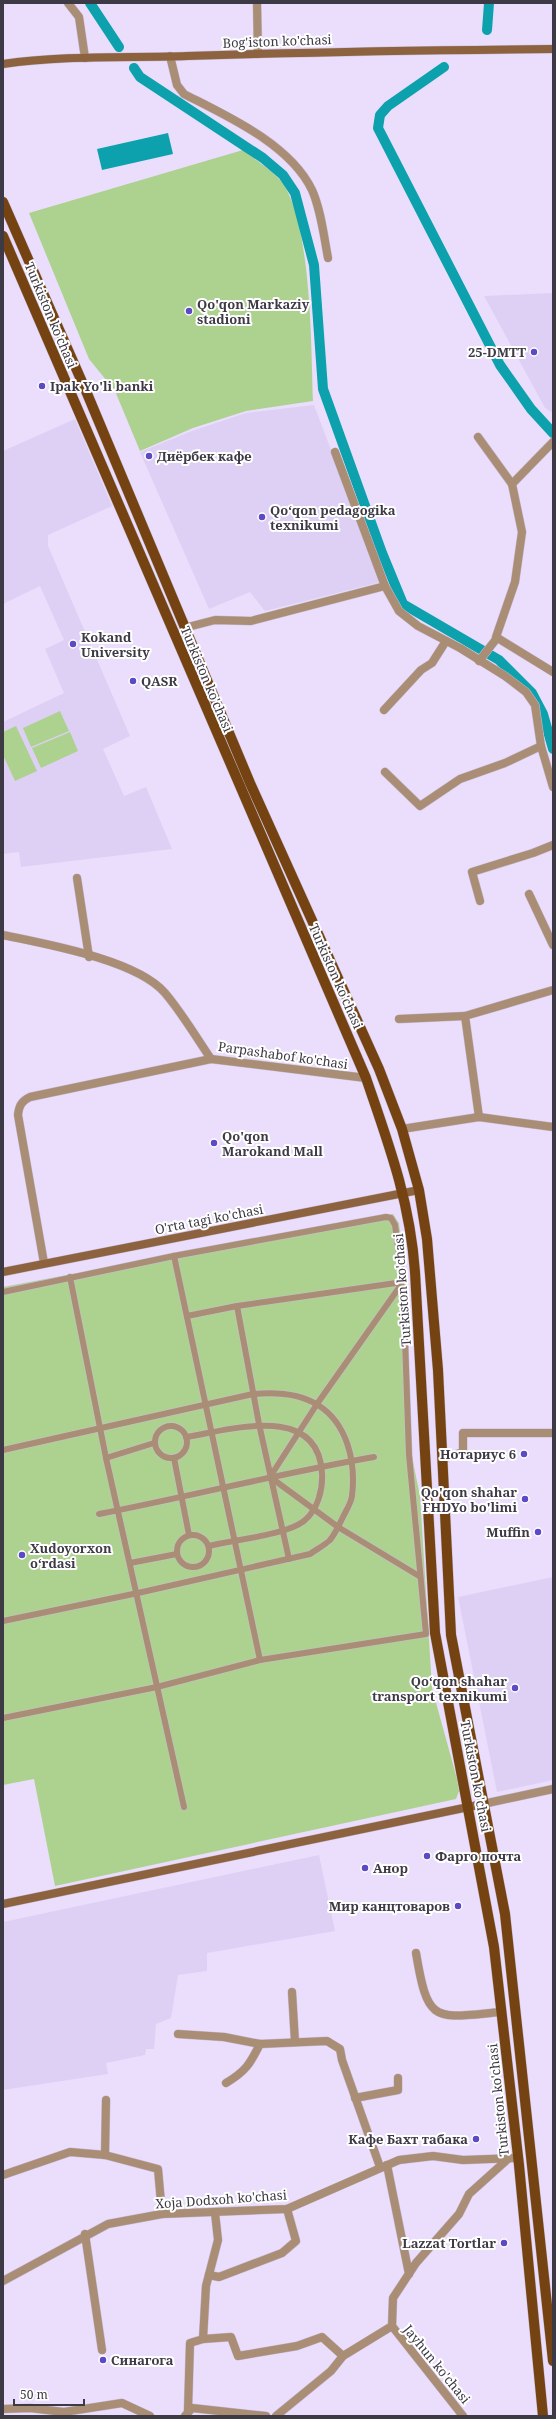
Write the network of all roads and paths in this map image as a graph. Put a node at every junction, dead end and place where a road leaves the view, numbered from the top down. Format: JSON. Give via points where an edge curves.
{"nodes":[{"id":1,"x":68,"y":3,"type":"edge"},
{"id":2,"x":257,"y":3,"type":"edge"},
{"id":3,"x":553,"y":49,"type":"edge"},
{"id":4,"x":258,"y":54,"type":"junction"},
{"id":5,"x":170,"y":56,"type":"junction"},
{"id":6,"x":85,"y":58,"type":"junction"},
{"id":7,"x":3,"y":64,"type":"edge"},
{"id":8,"x":3,"y":202,"type":"edge"},
{"id":9,"x":3,"y":236,"type":"edge"},
{"id":10,"x":328,"y":258,"type":"dead end"},
{"id":11,"x":478,"y":437,"type":"dead end"},
{"id":12,"x":553,"y":442,"type":"edge"},
{"id":13,"x":335,"y":452,"type":"dead end"},
{"id":14,"x":512,"y":484,"type":"junction"},
{"id":15,"x":385,"y":586,"type":"junction"},
{"id":16,"x":184,"y":628,"type":"junction"},
{"id":17,"x":446,"y":641,"type":"junction"},
{"id":18,"x":494,"y":641,"type":"junction"},
{"id":19,"x":480,"y":659,"type":"junction"},
{"id":20,"x":553,"y":672,"type":"edge"},
{"id":21,"x":384,"y":710,"type":"dead end"},
{"id":22,"x":541,"y":746,"type":"junction"},
{"id":23,"x":385,"y":772,"type":"dead end"},
{"id":24,"x":553,"y":787,"type":"edge"},
{"id":25,"x":553,"y":845,"type":"edge"},
{"id":26,"x":77,"y":878,"type":"dead end"},
{"id":27,"x":529,"y":894,"type":"dead end"},
{"id":28,"x":480,"y":901,"type":"dead end"},
{"id":29,"x":3,"y":935,"type":"edge"},
{"id":30,"x":553,"y":945,"type":"edge"},
{"id":31,"x":89,"y":957,"type":"junction"},
{"id":32,"x":553,"y":990,"type":"edge"},
{"id":33,"x":465,"y":1016,"type":"junction"},
{"id":34,"x":399,"y":1019,"type":"dead end"},
{"id":35,"x":211,"y":1059,"type":"junction"},
{"id":36,"x":366,"y":1078,"type":"junction"},
{"id":37,"x":479,"y":1117,"type":"junction"},
{"id":38,"x":553,"y":1127,"type":"edge"},
{"id":39,"x":402,"y":1129,"type":"junction"},
{"id":40,"x":419,"y":1190,"type":"junction"},
{"id":41,"x":404,"y":1193,"type":"junction"},
{"id":42,"x":174,"y":1256,"type":"junction"},
{"id":43,"x":44,"y":1263,"type":"junction"},
{"id":44,"x":3,"y":1272,"type":"edge"},
{"id":45,"x":70,"y":1277,"type":"junction"},
{"id":46,"x":403,"y":1282,"type":"junction"},
{"id":47,"x":3,"y":1292,"type":"edge"},
{"id":48,"x":237,"y":1306,"type":"junction"},
{"id":49,"x":187,"y":1316,"type":"junction"},
{"id":50,"x":253,"y":1394,"type":"junction"},
{"id":51,"x":318,"y":1404,"type":"junction"},
{"id":52,"x":205,"y":1406,"type":"junction"},
{"id":53,"x":259,"y":1424,"type":"junction"},
{"id":54,"x":100,"y":1428,"type":"junction"},
{"id":55,"x":211,"y":1433,"type":"junction"},
{"id":56,"x":298,"y":1433,"type":"junction"},
{"id":57,"x":553,"y":1433,"type":"edge"},
{"id":58,"x":186,"y":1437,"type":"junction"},
{"id":59,"x":154,"y":1443,"type":"junction"},
{"id":60,"x":3,"y":1450,"type":"edge"},
{"id":61,"x":374,"y":1457,"type":"dead end"},
{"id":62,"x":106,"y":1458,"type":"junction"},
{"id":63,"x":174,"y":1458,"type":"junction"},
{"id":64,"x":442,"y":1459,"type":"junction"},
{"id":65,"x":351,"y":1461,"type":"junction"},
{"id":66,"x":322,"y":1468,"type":"junction"},
{"id":67,"x":270,"y":1477,"type":"junction"},
{"id":68,"x":224,"y":1486,"type":"junction"},
{"id":69,"x":182,"y":1498,"type":"junction"},
{"id":70,"x":314,"y":1508,"type":"junction"},
{"id":71,"x":118,"y":1510,"type":"junction"},
{"id":72,"x":99,"y":1514,"type":"dead end"},
{"id":73,"x":338,"y":1527,"type":"junction"},
{"id":74,"x":282,"y":1531,"type":"junction"},
{"id":75,"x":189,"y":1535,"type":"junction"},
{"id":76,"x":235,"y":1539,"type":"junction"},
{"id":77,"x":209,"y":1546,"type":"junction"},
{"id":78,"x":177,"y":1554,"type":"junction"},
{"id":79,"x":289,"y":1559,"type":"junction"},
{"id":80,"x":130,"y":1563,"type":"junction"},
{"id":81,"x":240,"y":1568,"type":"junction"},
{"id":82,"x":420,"y":1576,"type":"junction"},
{"id":83,"x":138,"y":1593,"type":"junction"},
{"id":84,"x":3,"y":1621,"type":"edge"},
{"id":85,"x":260,"y":1660,"type":"junction"},
{"id":86,"x":157,"y":1687,"type":"junction"},
{"id":87,"x":3,"y":1718,"type":"edge"},
{"id":88,"x":553,"y":1789,"type":"edge"},
{"id":89,"x":483,"y":1804,"type":"junction"},
{"id":90,"x":184,"y":1807,"type":"dead end"},
{"id":91,"x":469,"y":1807,"type":"junction"},
{"id":92,"x":3,"y":1904,"type":"edge"},
{"id":93,"x":416,"y":1953,"type":"dead end"},
{"id":94,"x":292,"y":1992,"type":"dead end"},
{"id":95,"x":502,"y":2012,"type":"junction"},
{"id":96,"x":178,"y":2034,"type":"dead end"},
{"id":97,"x":295,"y":2042,"type":"junction"},
{"id":98,"x":260,"y":2044,"type":"junction"},
{"id":99,"x":398,"y":2078,"type":"dead end"},
{"id":100,"x":226,"y":2083,"type":"dead end"},
{"id":101,"x":355,"y":2098,"type":"junction"},
{"id":102,"x":106,"y":2100,"type":"dead end"},
{"id":103,"x":105,"y":2155,"type":"junction"},
{"id":104,"x":513,"y":2158,"type":"junction"},
{"id":105,"x":384,"y":2166,"type":"junction"},
{"id":106,"x":3,"y":2175,"type":"edge"},
{"id":107,"x":287,"y":2209,"type":"junction"},
{"id":108,"x":215,"y":2213,"type":"junction"},
{"id":109,"x":162,"y":2214,"type":"junction"},
{"id":110,"x":85,"y":2234,"type":"junction"},
{"id":111,"x":208,"y":2274,"type":"junction"},
{"id":112,"x":409,"y":2274,"type":"junction"},
{"id":113,"x":3,"y":2280,"type":"edge"},
{"id":114,"x":392,"y":2326,"type":"junction"},
{"id":115,"x":203,"y":2339,"type":"junction"},
{"id":116,"x":102,"y":2350,"type":"dead end"},
{"id":117,"x":343,"y":2356,"type":"junction"},
{"id":118,"x":553,"y":2361,"type":"edge"},
{"id":119,"x":3,"y":2410,"type":"edge"},
{"id":120,"x":187,"y":2413,"type":"edge"},
{"id":121,"x":150,"y":2416,"type":"edge"},
{"id":122,"x":266,"y":2416,"type":"edge"},
{"id":123,"x":276,"y":2416,"type":"edge"},
{"id":124,"x":463,"y":2416,"type":"edge"},
{"id":125,"x":543,"y":2416,"type":"edge"}],
"edges":[{"from":1,"to":6,"type":"street","via":[[79,16]]},
{"from":2,"to":4,"type":"street"},
{"from":3,"to":4,"type":"main road","name":"Bog'iston ko'chasi","via":[[433,49]]},
{"from":4,"to":5,"type":"main road","name":"Bog'iston ko'chasi"},
{"from":5,"to":6,"type":"main road","name":"Bog'iston ko'chasi"},
{"from":5,"to":10,"type":"street","via":[[177,85],[184,94],[245,126],[298,167],[312,191]]},
{"from":6,"to":7,"type":"main road","name":"Bog'iston ko'chasi"},
{"from":8,"to":16,"type":"main road","name":"Turkiston ko'chasi","via":[[95,412]]},
{"from":9,"to":36,"type":"main road","name":"Turkiston ko'chasi"},
{"from":11,"to":14,"type":"street"},
{"from":12,"to":14,"type":"street"},
{"from":13,"to":15,"type":"street"},
{"from":14,"to":18,"type":"street","via":[[522,532],[515,582]]},
{"from":15,"to":16,"type":"street","via":[[251,621],[215,620]]},
{"from":15,"to":17,"type":"street","via":[[399,611],[418,626]]},
{"from":16,"to":39,"type":"main road","name":"Turkiston ko'chasi","via":[[250,783],[379,1070]]},
{"from":17,"to":19,"type":"street"},
{"from":17,"to":21,"type":"street","via":[[432,663],[421,670]]},
{"from":18,"to":19,"type":"street"},
{"from":18,"to":20,"type":"street"},
{"from":19,"to":22,"type":"street","via":[[526,692],[535,705]]},
{"from":22,"to":23,"type":"street","via":[[460,779],[420,806]]},
{"from":22,"to":24,"type":"street"},
{"from":25,"to":28,"type":"street","via":[[472,872]]},
{"from":26,"to":31,"type":"street"},
{"from":27,"to":30,"type":"street"},
{"from":29,"to":31,"type":"street","name":"Parpashabof ko'chasi","via":[[56,946]]},
{"from":31,"to":35,"type":"street","name":"Parpashabof ko'chasi","via":[[136,971],[164,992]]},
{"from":32,"to":33,"type":"street"},
{"from":33,"to":34,"type":"street"},
{"from":33,"to":37,"type":"street"},
{"from":35,"to":36,"type":"street","name":"Parpashabof ko'chasi"},
{"from":35,"to":43,"type":"street","via":[[30,1097],[23,1101],[18,1114]]},
{"from":36,"to":41,"type":"main road","name":"Turkiston ko'chasi","via":[[394,1155]]},
{"from":37,"to":38,"type":"street"},
{"from":37,"to":39,"type":"street"},
{"from":39,"to":40,"type":"main road","name":"Turkiston ko'chasi"},
{"from":40,"to":41,"type":"main road","name":"O'rta tagi ko'chasi"},
{"from":40,"to":64,"type":"main road","name":"Turkiston ko'chasi","via":[[430,1274]]},
{"from":41,"to":43,"type":"main road","name":"O'rta tagi ko'chasi"},
{"from":41,"to":91,"type":"main road","name":"Turkiston ko'chasi","via":[[413,1238],[435,1633]]},
{"from":42,"to":45,"type":"street"},
{"from":42,"to":46,"type":"street","via":[[386,1217],[391,1218],[395,1225]]},
{"from":42,"to":49,"type":"street"},
{"from":43,"to":44,"type":"main road","name":"O'rta tagi ko'chasi"},
{"from":45,"to":47,"type":"street"},
{"from":45,"to":54,"type":"street"},
{"from":46,"to":48,"type":"street"},
{"from":46,"to":51,"type":"street"},
{"from":46,"to":82,"type":"street","via":[[406,1402]]},
{"from":48,"to":49,"type":"street"},
{"from":48,"to":50,"type":"street"},
{"from":49,"to":52,"type":"street"},
{"from":50,"to":51,"type":"street","via":[[275,1392]]},
{"from":50,"to":52,"type":"street"},
{"from":50,"to":53,"type":"street"},
{"from":51,"to":56,"type":"street"},
{"from":51,"to":65,"type":"street","via":[[348,1440]]},
{"from":52,"to":54,"type":"street"},
{"from":52,"to":55,"type":"street"},
{"from":53,"to":55,"type":"street"},
{"from":53,"to":56,"type":"street","via":[[284,1426]]},
{"from":53,"to":67,"type":"street"},
{"from":54,"to":60,"type":"street"},
{"from":54,"to":62,"type":"street"},
{"from":55,"to":58,"type":"street"},
{"from":55,"to":68,"type":"street"},
{"from":56,"to":66,"type":"street","via":[[313,1445]]},
{"from":56,"to":67,"type":"street"},
{"from":57,"to":64,"type":"street","via":[[463,1433],[463,1452]]},
{"from":58,"to":59,"type":"street","via":[[177,1427],[167,1426],[157,1432]]},
{"from":58,"to":63,"type":"street","via":[[186,1449]]},
{"from":59,"to":62,"type":"street"},
{"from":59,"to":63,"type":"street","via":[[155,1449],[163,1457]]},
{"from":61,"to":65,"type":"street"},
{"from":62,"to":71,"type":"street"},
{"from":63,"to":69,"type":"street"},
{"from":64,"to":89,"type":"main road","name":"Turkiston ko'chasi","via":[[451,1635]]},
{"from":65,"to":66,"type":"street"},
{"from":65,"to":73,"type":"street","via":[[352,1498]]},
{"from":66,"to":67,"type":"street"},
{"from":66,"to":70,"type":"street","via":[[320,1498]]},
{"from":67,"to":68,"type":"street"},
{"from":67,"to":70,"type":"street"},
{"from":67,"to":74,"type":"street"},
{"from":68,"to":69,"type":"street"},
{"from":68,"to":76,"type":"street"},
{"from":69,"to":71,"type":"street"},
{"from":69,"to":75,"type":"street"},
{"from":70,"to":73,"type":"street"},
{"from":70,"to":74,"type":"street","via":[[306,1520]]},
{"from":71,"to":72,"type":"street"},
{"from":71,"to":80,"type":"street"},
{"from":73,"to":79,"type":"street","via":[[330,1540],[310,1554]]},
{"from":73,"to":82,"type":"street"},
{"from":74,"to":76,"type":"street"},
{"from":74,"to":79,"type":"street"},
{"from":75,"to":77,"type":"street","via":[[200,1535]]},
{"from":75,"to":78,"type":"street","via":[[180,1541]]},
{"from":76,"to":77,"type":"street"},
{"from":76,"to":81,"type":"street"},
{"from":77,"to":78,"type":"street","via":[[209,1557],[197,1567],[186,1566]]},
{"from":78,"to":80,"type":"street"},
{"from":79,"to":81,"type":"street"},
{"from":80,"to":83,"type":"street"},
{"from":81,"to":83,"type":"street"},
{"from":81,"to":85,"type":"street"},
{"from":82,"to":85,"type":"street","via":[[426,1634]]},
{"from":83,"to":84,"type":"street"},
{"from":83,"to":86,"type":"street"},
{"from":85,"to":86,"type":"street"},
{"from":86,"to":87,"type":"street"},
{"from":86,"to":90,"type":"street"},
{"from":88,"to":89,"type":"street"},
{"from":89,"to":91,"type":"main road"},
{"from":89,"to":118,"type":"main road","name":"Turkiston ko'chasi","via":[[505,1914]]},
{"from":91,"to":92,"type":"main road"},
{"from":91,"to":95,"type":"main road","name":"Turkiston ko'chasi","via":[[494,1947]]},
{"from":93,"to":95,"type":"street","via":[[422,1987],[429,2006],[440,2014],[453,2016]]},
{"from":94,"to":97,"type":"street"},
{"from":95,"to":104,"type":"main road","name":"Turkiston ko'chasi"},
{"from":96,"to":98,"type":"street","via":[[224,2037]]},
{"from":97,"to":98,"type":"street"},
{"from":97,"to":101,"type":"street","via":[[328,2041],[340,2049]]},
{"from":98,"to":100,"type":"street","via":[[250,2065]]},
{"from":99,"to":101,"type":"street","via":[[398,2090]]},
{"from":101,"to":105,"type":"street"},
{"from":102,"to":103,"type":"street"},
{"from":103,"to":106,"type":"street","via":[[70,2152]]},
{"from":103,"to":109,"type":"street","via":[[158,2169]]},
{"from":104,"to":105,"type":"street","name":"Xoja Dodxoh ko'chasi","via":[[463,2160],[433,2156],[399,2160]]},
{"from":104,"to":112,"type":"street","via":[[469,2194],[459,2214]]},
{"from":104,"to":125,"type":"main road","name":"Turkiston ko'chasi"},
{"from":105,"to":107,"type":"street","name":"Xoja Dodxoh ko'chasi"},
{"from":105,"to":112,"type":"street"},
{"from":107,"to":108,"type":"street","name":"Xoja Dodxoh ko'chasi"},
{"from":107,"to":111,"type":"street","via":[[296,2241],[282,2253],[219,2277]]},
{"from":108,"to":109,"type":"street","name":"Xoja Dodxoh ko'chasi"},
{"from":108,"to":111,"type":"street","via":[[218,2240]]},
{"from":109,"to":110,"type":"street","name":"Xoja Dodxoh ko'chasi","via":[[108,2224]]},
{"from":110,"to":113,"type":"street","name":"Xoja Dodxoh ko'chasi"},
{"from":110,"to":116,"type":"street"},
{"from":111,"to":115,"type":"street"},
{"from":112,"to":114,"type":"street","via":[[393,2298]]},
{"from":114,"to":117,"type":"street"},
{"from":114,"to":124,"type":"street","name":"Jayhun ko'chasi"},
{"from":115,"to":117,"type":"street","via":[[231,2337],[238,2356],[297,2346],[322,2337]]},
{"from":115,"to":120,"type":"street","via":[[190,2343]]},
{"from":117,"to":123,"type":"street","via":[[331,2371]]},
{"from":119,"to":121,"type":"street","via":[[30,2408],[64,2412],[122,2403]]},
{"from":120,"to":122,"type":"street","via":[[200,2408]]}]}
